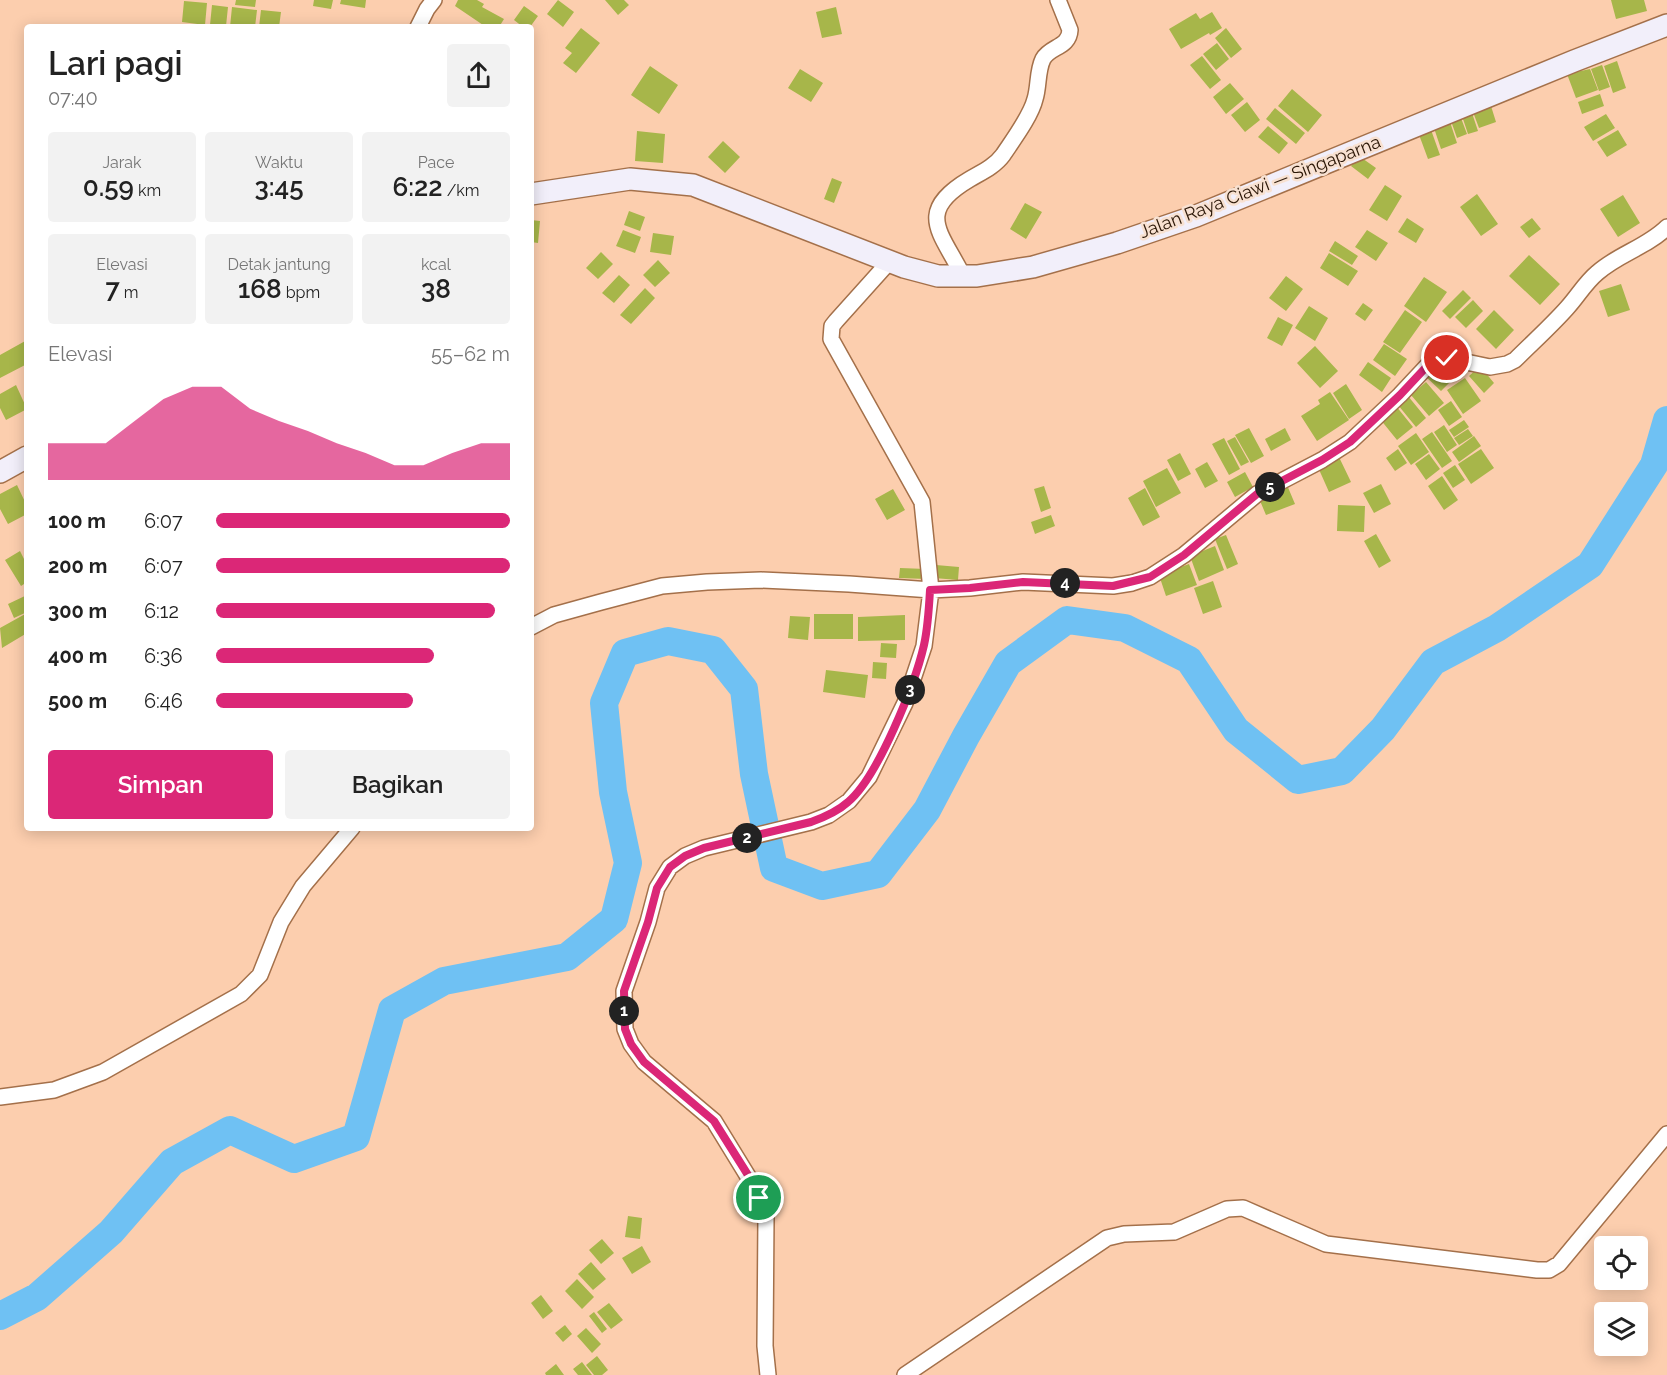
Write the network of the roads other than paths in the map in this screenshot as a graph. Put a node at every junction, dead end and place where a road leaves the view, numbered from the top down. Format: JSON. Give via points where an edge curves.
{"nodes":[{"id":1,"x":434,"y":0,"type":"edge"},
{"id":2,"x":1058,"y":0,"type":"edge"},
{"id":3,"x":420,"y":24,"type":"edge"},
{"id":4,"x":1667,"y":25,"type":"edge"},
{"id":5,"x":534,"y":194,"type":"edge"},
{"id":6,"x":1667,"y":227,"type":"edge"},
{"id":7,"x":889,"y":262,"type":"junction"},
{"id":8,"x":963,"y":276,"type":"junction"},
{"id":9,"x":24,"y":459,"type":"edge"},
{"id":10,"x":0,"y":472,"type":"edge"},
{"id":11,"x":930,"y":590,"type":"junction"},
{"id":12,"x":534,"y":625,"type":"edge"},
{"id":13,"x":349,"y":831,"type":"edge"},
{"id":14,"x":0,"y":1097,"type":"edge"},
{"id":15,"x":1667,"y":1134,"type":"edge"},
{"id":16,"x":768,"y":1375,"type":"edge"},
{"id":17,"x":905,"y":1375,"type":"edge"}],
"edges":[{"from":1,"to":3,"type":"street"},
{"from":2,"to":8,"type":"street","via":[[1070,35],[1043,60],[1033,106],[998,161],[951,192],[936,214],[938,230]]},
{"from":4,"to":8,"type":"main road","name":"Jalan Raya Ciawi — Singaparna","via":[[1196,216],[1033,267]]},
{"from":5,"to":7,"type":"main road","name":"Jalan Raya Ciawi — Singaparna","via":[[630,179],[693,185]]},
{"from":6,"to":11,"type":"street","via":[[1598,272],[1515,360],[1490,367],[1447,358],[1430,363],[1350,442],[1257,494],[1184,555],[1150,577],[1113,586],[1023,582]]},
{"from":7,"to":8,"type":"main road","name":"Jalan Raya Ciawi — Singaparna","via":[[938,276]]},
{"from":7,"to":11,"type":"street","via":[[832,326],[831,339],[922,502]]},
{"from":9,"to":10,"type":"main road"},
{"from":11,"to":12,"type":"street","via":[[761,580],[662,586],[554,615]]},
{"from":11,"to":16,"type":"street","via":[[924,646],[912,684],[869,777],[849,801],[829,815],[704,848],[670,867],[657,888],[624,991],[625,1029],[631,1044],[644,1062],[714,1121],[753,1183],[766,1216]]},
{"from":13,"to":14,"type":"street","via":[[303,886],[281,922],[260,975],[241,994],[103,1072],[54,1090]]},
{"from":15,"to":17,"type":"street","via":[[1559,1264],[1549,1270],[1326,1244],[1251,1210],[1235,1207],[1174,1232],[1107,1238]]}]}
